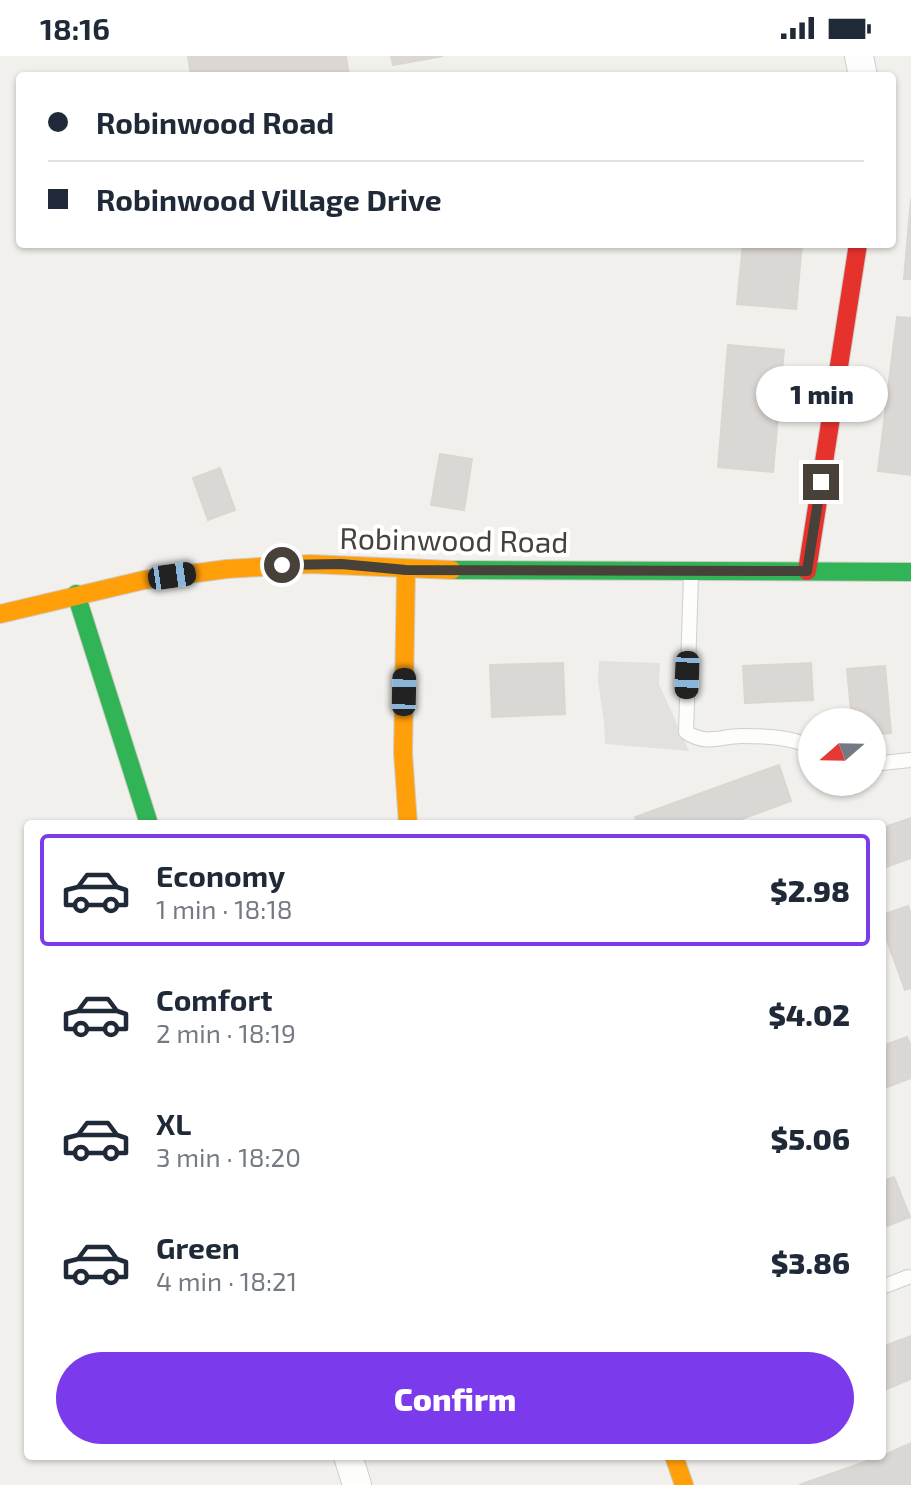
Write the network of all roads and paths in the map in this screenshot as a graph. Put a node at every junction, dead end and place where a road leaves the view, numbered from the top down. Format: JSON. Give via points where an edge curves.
{"nodes":[{"id":1,"x":857,"y":248,"type":"edge"},
{"id":2,"x":406,"y":570,"type":"junction"},
{"id":3,"x":691,"y":571,"type":"junction"},
{"id":4,"x":807,"y":571,"type":"junction"},
{"id":5,"x":911,"y":572,"type":"edge"},
{"id":6,"x":76,"y":594,"type":"junction"},
{"id":7,"x":0,"y":614,"type":"edge"},
{"id":8,"x":798,"y":742,"type":"edge"},
{"id":9,"x":911,"y":760,"type":"edge"},
{"id":10,"x":886,"y":763,"type":"edge"},
{"id":11,"x":148,"y":820,"type":"edge"},
{"id":12,"x":408,"y":820,"type":"edge"},
{"id":13,"x":908,"y":1277,"type":"dead end"},
{"id":14,"x":886,"y":1285,"type":"edge"},
{"id":15,"x":349,"y":1460,"type":"edge"},
{"id":16,"x":675,"y":1460,"type":"edge"},
{"id":17,"x":357,"y":1485,"type":"edge"},
{"id":18,"x":684,"y":1485,"type":"edge"}],
"edges":[{"from":1,"to":4,"type":"main road"},
{"from":2,"to":3,"type":"main road","name":"Robinwood Road"},
{"from":2,"to":6,"type":"main road","name":"Robinwood Road","via":[[310,564],[227,569]]},
{"from":2,"to":12,"type":"main road","via":[[403,753]]},
{"from":3,"to":4,"type":"main road","name":"Robinwood Road"},
{"from":3,"to":8,"type":"lane","via":[[686,732],[698,740],[738,736]]},
{"from":4,"to":5,"type":"main road","name":"Robinwood Road"},
{"from":6,"to":7,"type":"main road","name":"Robinwood Road"},
{"from":6,"to":11,"type":"main road"},
{"from":9,"to":10,"type":"lane"},
{"from":13,"to":14,"type":"lane"},
{"from":15,"to":17,"type":"street"},
{"from":16,"to":18,"type":"main road"}]}
